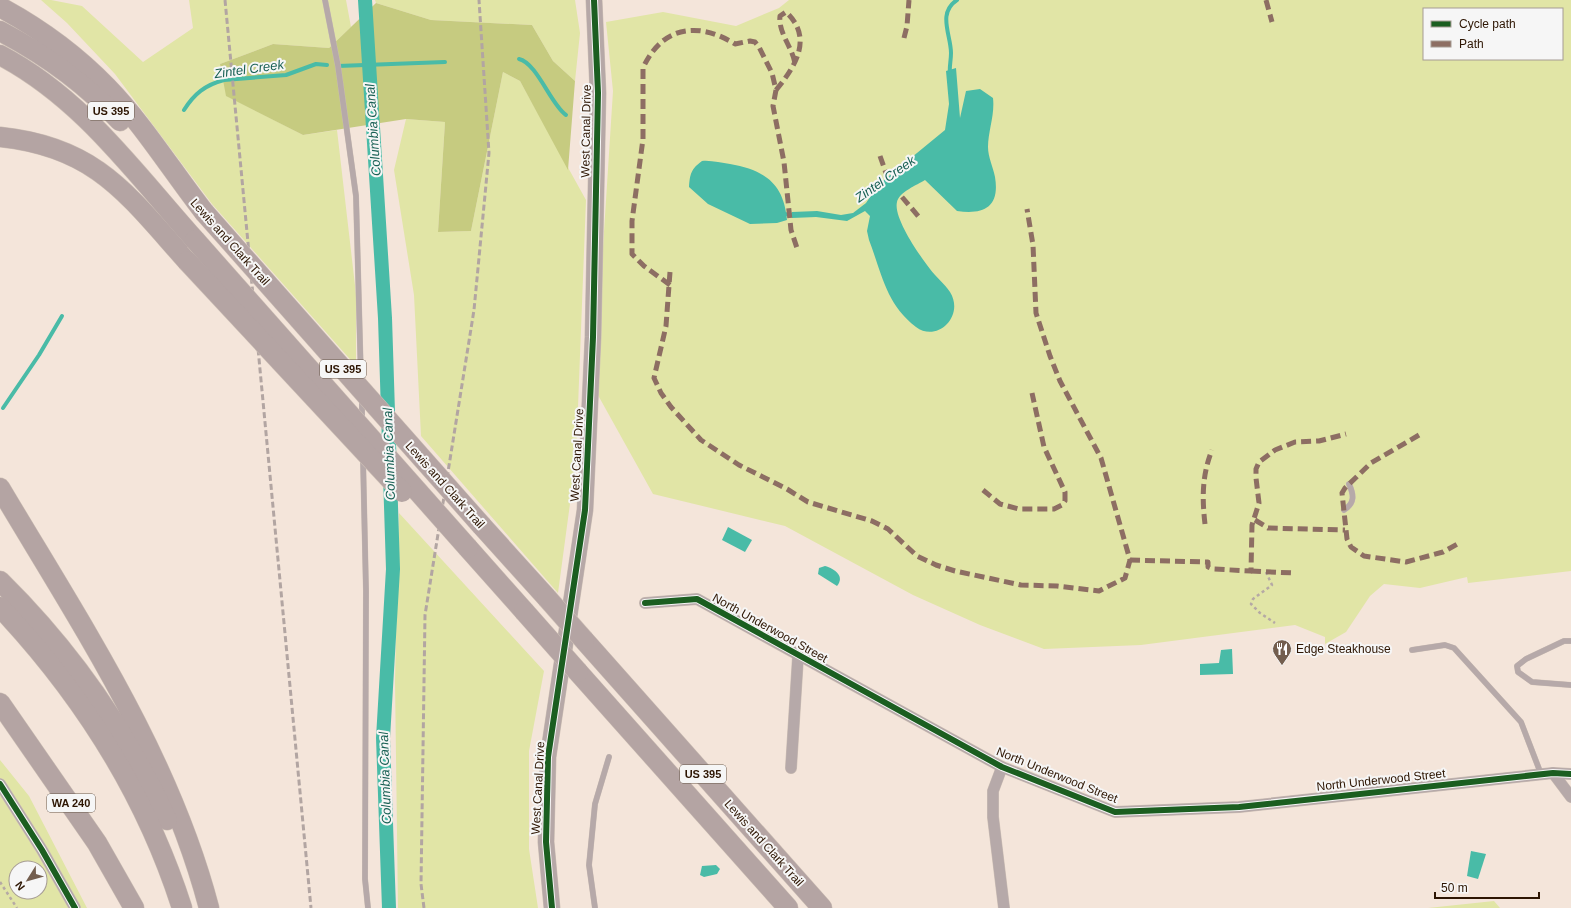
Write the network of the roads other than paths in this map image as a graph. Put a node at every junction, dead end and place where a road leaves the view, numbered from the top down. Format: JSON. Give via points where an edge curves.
{"nodes":[{"id":1,"x":325,"y":0,"type":"edge"},
{"id":2,"x":594,"y":0,"type":"edge"},
{"id":3,"x":0,"y":7,"type":"edge"},
{"id":4,"x":0,"y":31,"type":"edge"},
{"id":5,"x":0,"y":55,"type":"edge"},
{"id":6,"x":0,"y":138,"type":"edge"},
{"id":7,"x":204,"y":212,"type":"junction"},
{"id":8,"x":0,"y":476,"type":"edge"},
{"id":9,"x":1349,"y":484,"type":"dead end"},
{"id":10,"x":0,"y":488,"type":"edge"},
{"id":11,"x":1344,"y":510,"type":"dead end"},
{"id":12,"x":468,"y":548,"type":"junction"},
{"id":13,"x":39,"y":554,"type":"junction"},
{"id":14,"x":0,"y":581,"type":"edge"},
{"id":15,"x":645,"y":603,"type":"dead end"},
{"id":16,"x":0,"y":607,"type":"edge"},
{"id":17,"x":1571,"y":641,"type":"edge"},
{"id":18,"x":1412,"y":650,"type":"dead end"},
{"id":19,"x":798,"y":657,"type":"junction"},
{"id":20,"x":1571,"y":685,"type":"edge"},
{"id":21,"x":0,"y":703,"type":"edge"},
{"id":22,"x":609,"y":757,"type":"dead end"},
{"id":23,"x":1002,"y":767,"type":"junction"},
{"id":24,"x":791,"y":768,"type":"dead end"},
{"id":25,"x":1554,"y":773,"type":"junction"},
{"id":26,"x":1541,"y":774,"type":"junction"},
{"id":27,"x":1571,"y":774,"type":"edge"},
{"id":28,"x":0,"y":784,"type":"edge"},
{"id":29,"x":1571,"y":797,"type":"edge"},
{"id":30,"x":75,"y":908,"type":"edge"},
{"id":31,"x":134,"y":908,"type":"edge"},
{"id":32,"x":182,"y":908,"type":"edge"},
{"id":33,"x":201,"y":908,"type":"edge"},
{"id":34,"x":209,"y":908,"type":"edge"},
{"id":35,"x":368,"y":908,"type":"edge"},
{"id":36,"x":552,"y":908,"type":"edge"},
{"id":37,"x":595,"y":908,"type":"edge"},
{"id":38,"x":788,"y":908,"type":"edge"},
{"id":39,"x":822,"y":908,"type":"edge"},
{"id":40,"x":1004,"y":908,"type":"edge"}],
"edges":[{"from":1,"to":35,"type":"lane","via":[[338,66],[356,196],[366,591],[365,879]]},
{"from":2,"to":36,"type":"street","name":"West Canal Drive","via":[[598,101],[593,337],[585,510],[548,757],[546,842]]},
{"from":3,"to":7,"type":"highway","via":[[61,47],[108,88]]},
{"from":4,"to":7,"type":"highway","name":"Lewis and Clark Trail","number":"US 395","via":[[57,66],[98,98]]},
{"from":5,"to":12,"type":"highway","name":"Lewis and Clark Trail","number":"US 395","bridge":true,"via":[[45,84],[84,115],[119,151]]},
{"from":6,"to":12,"type":"highway","bridge":true,"via":[[18,139],[65,152],[94,167],[120,188],[385,475]]},
{"from":7,"to":39,"type":"highway","name":"Lewis and Clark Trail","number":"US 395","bridge":true},
{"from":8,"to":13,"type":"highway"},
{"from":9,"to":11,"type":"lane","via":[[1353,500]]},
{"from":10,"to":13,"type":"highway"},
{"from":12,"to":38,"type":"highway","name":"Lewis and Clark Trail","number":"US 395","bridge":true},
{"from":13,"to":34,"type":"highway","via":[[116,684],[153,755],[190,846]]},
{"from":14,"to":33,"type":"highway","via":[[72,661],[113,719],[162,808]]},
{"from":15,"to":19,"type":"street","name":"North Underwood Street","via":[[697,599]]},
{"from":16,"to":32,"type":"highway","via":[[62,680],[110,752],[149,824]]},
{"from":17,"to":20,"type":"lane","via":[[1564,641],[1526,658],[1517,666],[1518,672],[1532,682]]},
{"from":18,"to":26,"type":"lane","via":[[1444,645],[1454,648],[1521,722]]},
{"from":19,"to":23,"type":"street","name":"North Underwood Street"},
{"from":19,"to":24,"type":"street"},
{"from":21,"to":31,"type":"highway","number":"WA 240","via":[[94,838]]},
{"from":22,"to":37,"type":"lane","via":[[595,804],[589,865]]},
{"from":23,"to":26,"type":"street","name":"North Underwood Street","via":[[1115,812],[1240,807]]},
{"from":23,"to":40,"type":"street","via":[[993,791],[993,818]]},
{"from":25,"to":26,"type":"street","name":"North Underwood Street"},
{"from":25,"to":27,"type":"street","name":"North Underwood Street"},
{"from":25,"to":29,"type":"street"},
{"from":28,"to":30,"type":"street"}]}
